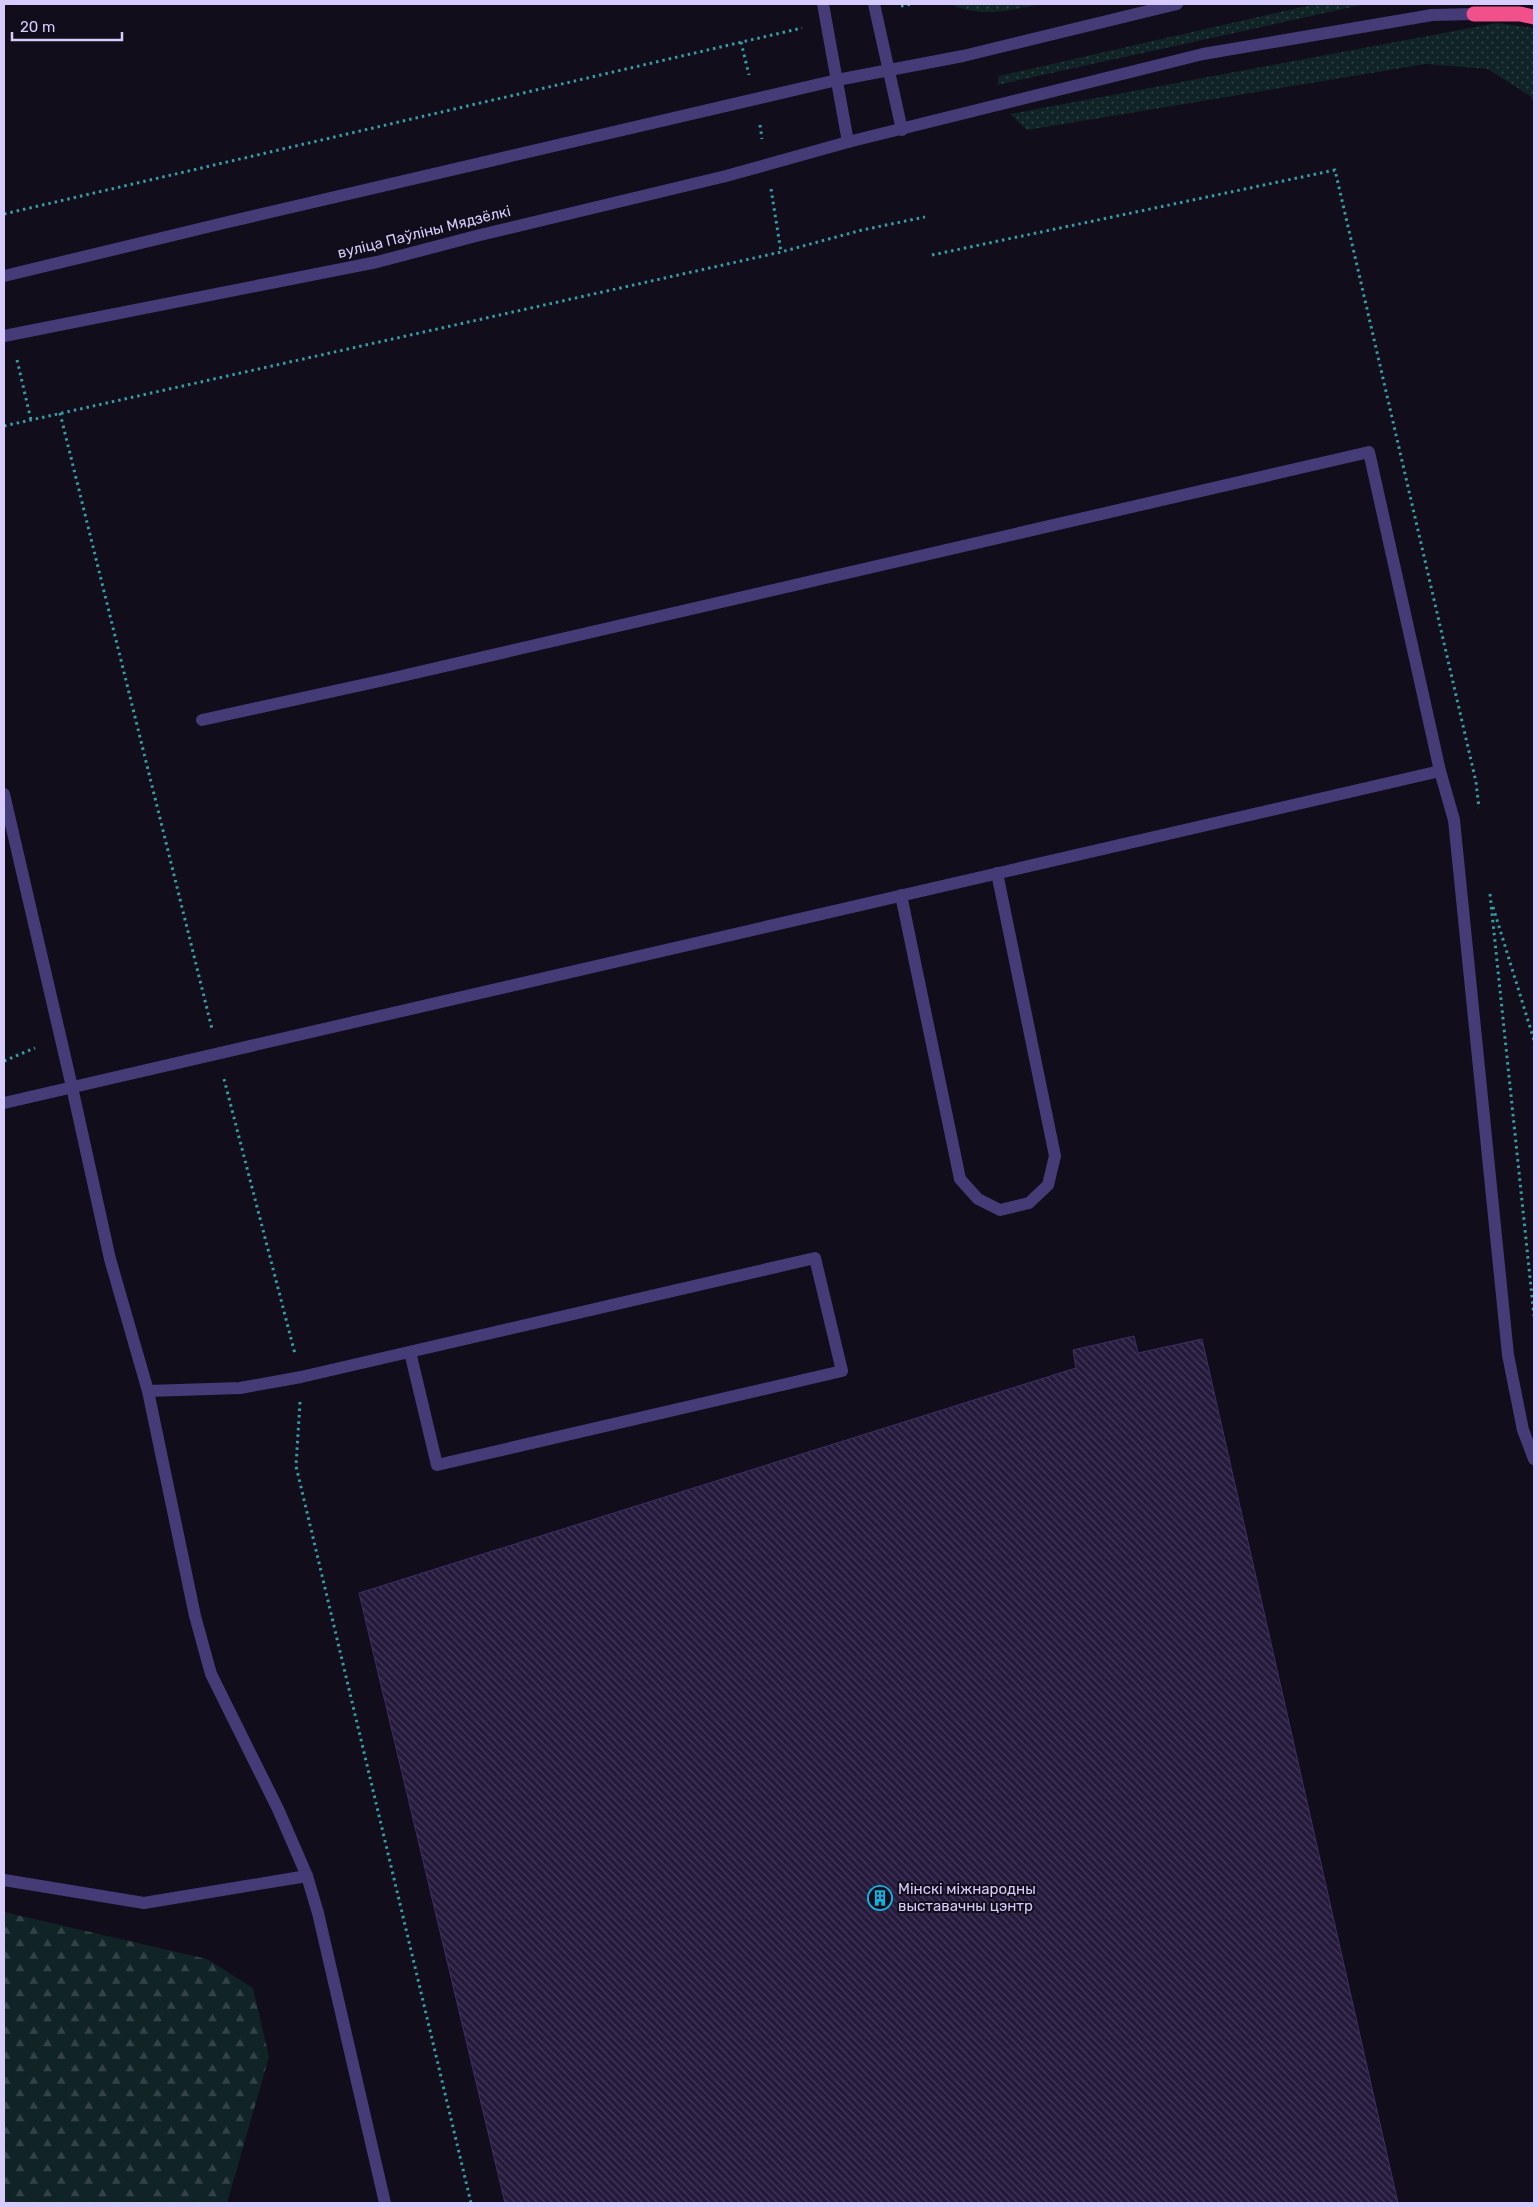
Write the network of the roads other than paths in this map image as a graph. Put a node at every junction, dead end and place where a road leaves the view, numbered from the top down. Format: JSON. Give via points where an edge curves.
{"nodes":[{"id":1,"x":823,"y":4,"type":"edge"},
{"id":2,"x":1176,"y":4,"type":"edge"},
{"id":3,"x":874,"y":7,"type":"edge"},
{"id":4,"x":1474,"y":14,"type":"joint"},
{"id":5,"x":1534,"y":17,"type":"edge"},
{"id":6,"x":890,"y":70,"type":"junction"},
{"id":7,"x":837,"y":80,"type":"junction"},
{"id":8,"x":902,"y":130,"type":"junction"},
{"id":9,"x":848,"y":142,"type":"junction"},
{"id":10,"x":4,"y":276,"type":"edge"},
{"id":11,"x":4,"y":336,"type":"edge"},
{"id":12,"x":202,"y":720,"type":"dead end"},
{"id":13,"x":1440,"y":771,"type":"junction"},
{"id":14,"x":4,"y":794,"type":"edge"},
{"id":15,"x":997,"y":873,"type":"junction"},
{"id":16,"x":901,"y":895,"type":"junction"},
{"id":17,"x":72,"y":1087,"type":"junction"},
{"id":18,"x":4,"y":1103,"type":"edge"},
{"id":19,"x":410,"y":1352,"type":"junction"},
{"id":20,"x":148,"y":1391,"type":"junction"},
{"id":21,"x":1534,"y":1459,"type":"edge"},
{"id":22,"x":307,"y":1876,"type":"junction"},
{"id":23,"x":4,"y":1880,"type":"edge"},
{"id":24,"x":385,"y":2203,"type":"edge"}],
"edges":[{"from":1,"to":7,"type":"street"},
{"from":2,"to":6,"type":"street","via":[[963,56]]},
{"from":3,"to":6,"type":"street"},
{"from":4,"to":5,"type":"highway"},
{"from":4,"to":8,"type":"street","name":"вуліца Паўліны Мядзёлкі","via":[[1432,15],[1203,54]]},
{"from":6,"to":7,"type":"street"},
{"from":6,"to":8,"type":"street"},
{"from":7,"to":9,"type":"street"},
{"from":7,"to":10,"type":"street"},
{"from":8,"to":9,"type":"street","name":"вуліца Паўліны Мядзёлкі"},
{"from":9,"to":11,"type":"street","name":"вуліца Паўліны Мядзёлкі","via":[[726,176],[377,262]]},
{"from":12,"to":13,"type":"street","via":[[1369,452]]},
{"from":13,"to":15,"type":"street"},
{"from":13,"to":21,"type":"street","via":[[1454,820],[1508,1356],[1523,1430]]},
{"from":14,"to":17,"type":"street"},
{"from":15,"to":16,"type":"street"},
{"from":15,"to":16,"type":"street","via":[[1055,1156],[1048,1185],[1029,1203],[1022,1205],[1000,1210],[978,1199],[960,1179]]},
{"from":16,"to":17,"type":"street"},
{"from":17,"to":18,"type":"street"},
{"from":17,"to":20,"type":"street","via":[[110,1259]]},
{"from":19,"to":19,"type":"street","via":[[815,1258],[842,1371],[437,1464]]},
{"from":19,"to":20,"type":"street","via":[[240,1388]]},
{"from":20,"to":22,"type":"street","via":[[195,1616],[211,1674]]},
{"from":22,"to":23,"type":"street","via":[[144,1903]]},
{"from":22,"to":24,"type":"street"}]}
